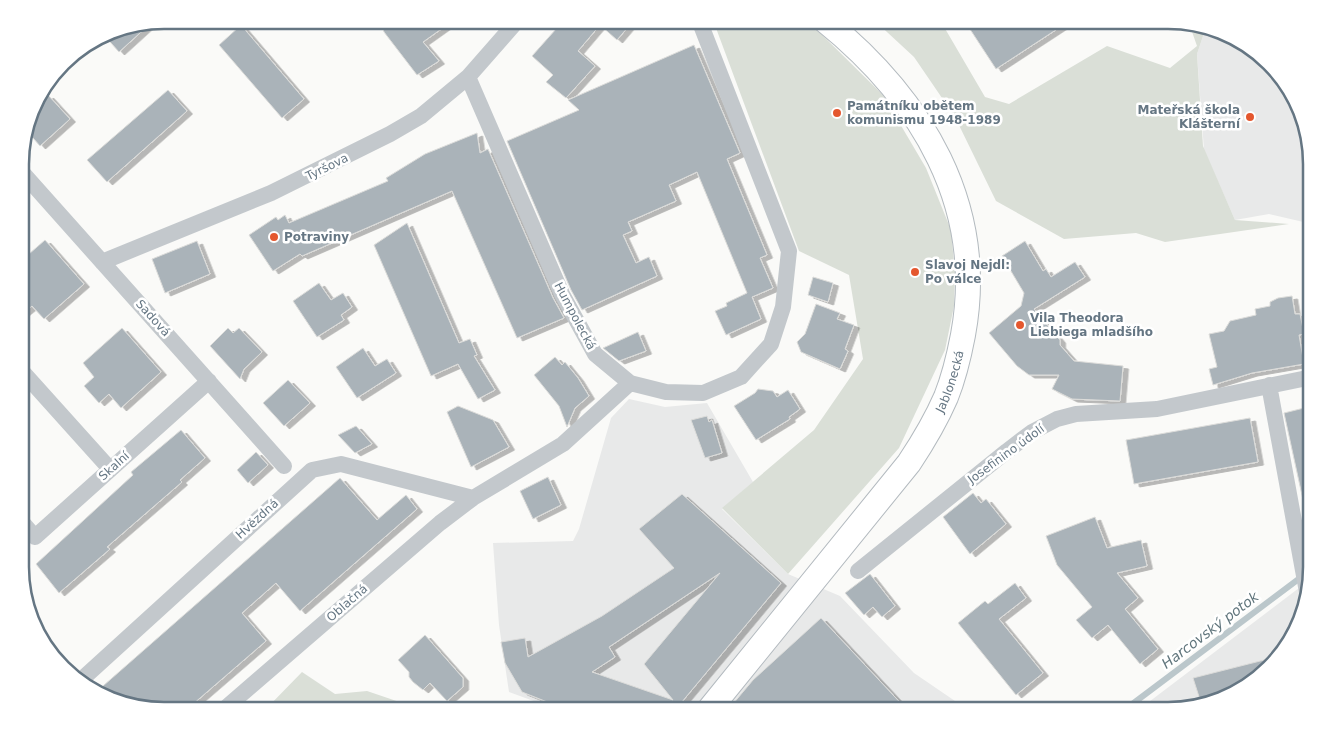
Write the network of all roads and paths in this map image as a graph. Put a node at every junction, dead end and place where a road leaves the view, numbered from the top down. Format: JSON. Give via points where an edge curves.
{"nodes":[{"id":1,"x":510,"y":29,"type":"edge"},
{"id":2,"x":703,"y":29,"type":"edge"},
{"id":3,"x":834,"y":29,"type":"edge"},
{"id":4,"x":468,"y":77,"type":"junction"},
{"id":5,"x":29,"y":180,"type":"edge"},
{"id":6,"x":102,"y":262,"type":"junction"},
{"id":7,"x":29,"y":379,"type":"edge"},
{"id":8,"x":1303,"y":379,"type":"edge"},
{"id":9,"x":209,"y":381,"type":"junction"},
{"id":10,"x":630,"y":383,"type":"junction"},
{"id":11,"x":1269,"y":385,"type":"junction"},
{"id":12,"x":284,"y":466,"type":"dead end"},
{"id":13,"x":110,"y":469,"type":"junction"},
{"id":14,"x":473,"y":498,"type":"junction"},
{"id":15,"x":29,"y":530,"type":"edge"},
{"id":16,"x":858,"y":570,"type":"dead end"},
{"id":17,"x":1303,"y":574,"type":"edge"},
{"id":18,"x":85,"y":677,"type":"edge"},
{"id":19,"x":232,"y":702,"type":"edge"},
{"id":20,"x":715,"y":702,"type":"edge"}],
"edges":[{"from":1,"to":4,"type":"street","name":"Tyršova"},
{"from":2,"to":10,"type":"street","name":"Humpolecká","via":[[790,251],[783,307],[771,344],[741,377],[703,393],[666,392]]},
{"from":3,"to":20,"type":"main road","name":"Jablonecká","via":[[874,66],[908,108],[938,156],[964,226],[968,286],[966,316],[958,361],[946,395],[931,429],[909,463]]},
{"from":4,"to":6,"type":"street","name":"Tyršova","via":[[421,116],[340,161],[271,193]]},
{"from":4,"to":10,"type":"street","name":"Humpolecká","via":[[571,311],[594,354]]},
{"from":5,"to":6,"type":"street","name":"Sadová"},
{"from":6,"to":9,"type":"street","name":"Sadová"},
{"from":7,"to":13,"type":"street"},
{"from":8,"to":11,"type":"street","name":"Josefinino údolí"},
{"from":9,"to":12,"type":"street","name":"Sadová"},
{"from":9,"to":13,"type":"street","name":"Skalní"},
{"from":10,"to":14,"type":"street","name":"Oblačná","via":[[563,444]]},
{"from":11,"to":16,"type":"street","name":"Josefinino údolí","via":[[1157,409],[1076,414],[1057,419],[1007,450]]},
{"from":11,"to":17,"type":"street"},
{"from":13,"to":15,"type":"street","name":"Skalní","via":[[35,537]]},
{"from":14,"to":18,"type":"street","name":"Hvězdná","via":[[341,464],[312,470]]},
{"from":14,"to":19,"type":"street","name":"Oblačná"}]}
